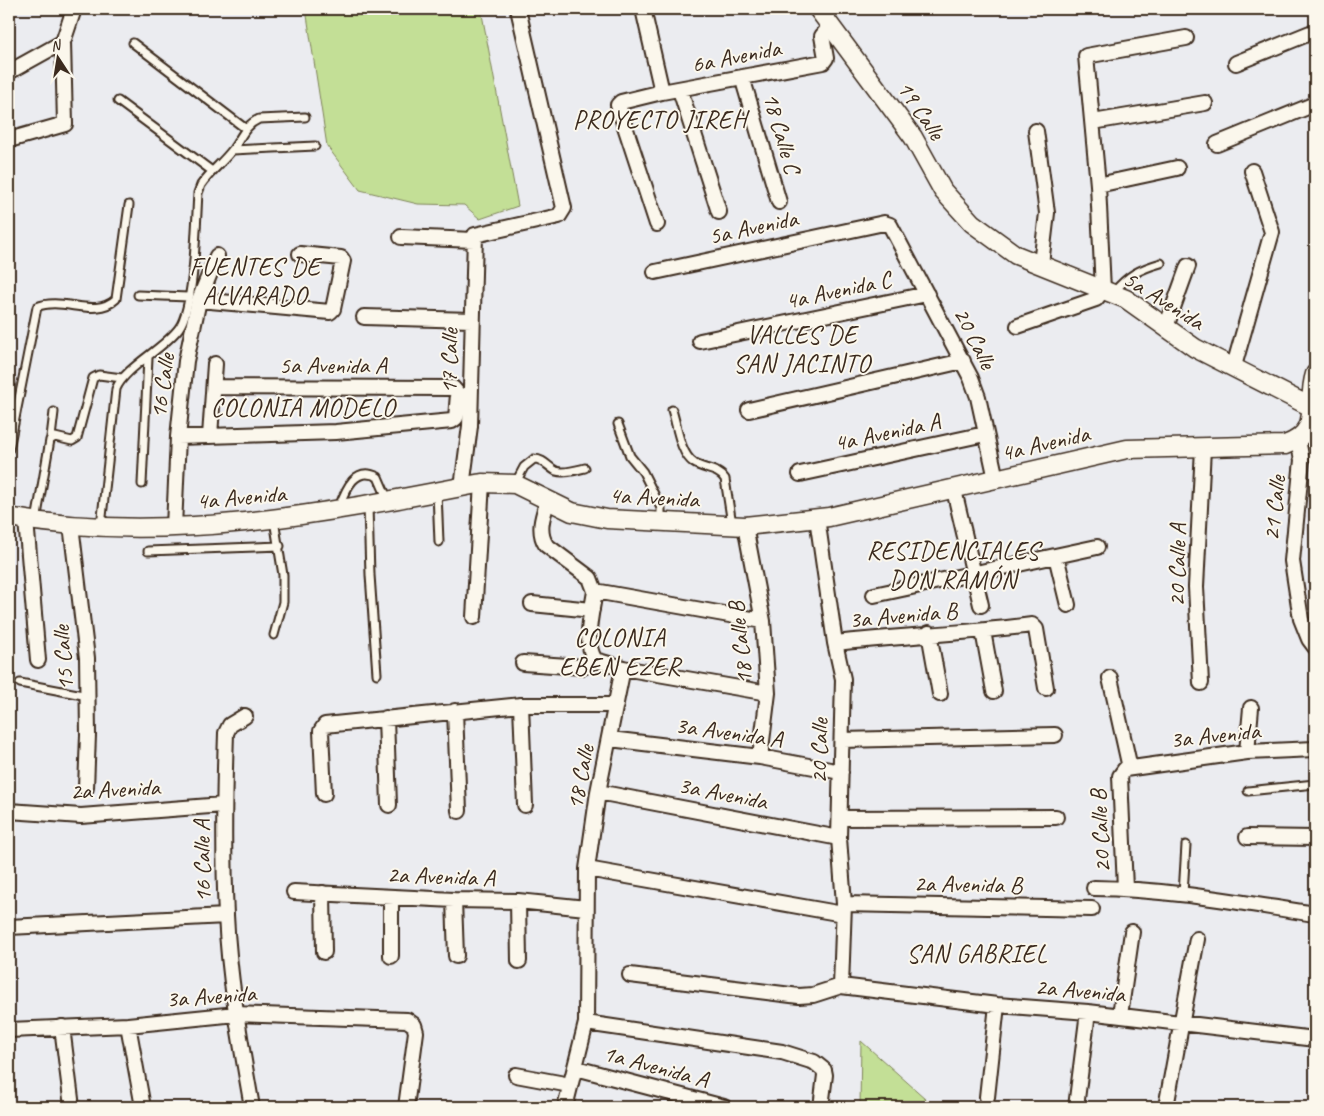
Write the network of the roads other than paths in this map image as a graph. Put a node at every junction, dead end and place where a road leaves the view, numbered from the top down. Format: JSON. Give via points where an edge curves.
{"nodes":[{"id":1,"x":74,"y":9,"type":"edge"},
{"id":2,"x":518,"y":9,"type":"edge"},
{"id":3,"x":643,"y":9,"type":"edge"},
{"id":4,"x":818,"y":9,"type":"edge"},
{"id":5,"x":830,"y":26,"type":"junction"},
{"id":6,"x":1315,"y":31,"type":"edge"},
{"id":7,"x":1186,"y":38,"type":"dead end"},
{"id":8,"x":63,"y":42,"type":"junction"},
{"id":9,"x":133,"y":43,"type":"dead end"},
{"id":10,"x":1236,"y":63,"type":"dead end"},
{"id":11,"x":9,"y":72,"type":"edge"},
{"id":12,"x":742,"y":77,"type":"junction"},
{"id":13,"x":680,"y":90,"type":"junction"},
{"id":14,"x":662,"y":92,"type":"junction"},
{"id":15,"x":118,"y":101,"type":"dead end"},
{"id":16,"x":1205,"y":103,"type":"dead end"},
{"id":17,"x":1315,"y":104,"type":"edge"},
{"id":18,"x":305,"y":117,"type":"dead end"},
{"id":19,"x":1093,"y":122,"type":"junction"},
{"id":20,"x":246,"y":129,"type":"junction"},
{"id":21,"x":1036,"y":131,"type":"dead end"},
{"id":22,"x":9,"y":140,"type":"edge"},
{"id":23,"x":1217,"y":144,"type":"dead end"},
{"id":24,"x":315,"y":146,"type":"dead end"},
{"id":25,"x":233,"y":150,"type":"junction"},
{"id":26,"x":1177,"y":168,"type":"dead end"},
{"id":27,"x":212,"y":171,"type":"junction"},
{"id":28,"x":1252,"y":171,"type":"dead end"},
{"id":29,"x":1098,"y":185,"type":"junction"},
{"id":30,"x":779,"y":202,"type":"dead end"},
{"id":31,"x":129,"y":205,"type":"dead end"},
{"id":32,"x":719,"y":212,"type":"dead end"},
{"id":33,"x":657,"y":224,"type":"dead end"},
{"id":34,"x":890,"y":225,"type":"joint"},
{"id":35,"x":987,"y":234,"type":"joint"},
{"id":36,"x":401,"y":237,"type":"dead end"},
{"id":37,"x":474,"y":238,"type":"junction"},
{"id":38,"x":300,"y":254,"type":"dead end"},
{"id":39,"x":217,"y":256,"type":"dead end"},
{"id":40,"x":1162,"y":263,"type":"dead end"},
{"id":41,"x":1041,"y":264,"type":"junction"},
{"id":42,"x":1188,"y":266,"type":"dead end"},
{"id":43,"x":655,"y":272,"type":"dead end"},
{"id":44,"x":1108,"y":292,"type":"junction"},
{"id":45,"x":138,"y":294,"type":"dead end"},
{"id":46,"x":927,"y":294,"type":"junction"},
{"id":47,"x":194,"y":298,"type":"junction"},
{"id":48,"x":364,"y":317,"type":"dead end"},
{"id":49,"x":472,"y":320,"type":"junction"},
{"id":50,"x":1018,"y":326,"type":"dead end"},
{"id":51,"x":1166,"y":327,"type":"junction"},
{"id":52,"x":700,"y":341,"type":"dead end"},
{"id":53,"x":148,"y":358,"type":"junction"},
{"id":54,"x":963,"y":361,"type":"junction"},
{"id":55,"x":215,"y":364,"type":"dead end"},
{"id":56,"x":1234,"y":366,"type":"junction"},
{"id":57,"x":1315,"y":374,"type":"edge"},
{"id":58,"x":122,"y":378,"type":"junction"},
{"id":59,"x":214,"y":387,"type":"junction"},
{"id":60,"x":1314,"y":409,"type":"edge"},
{"id":61,"x":672,"y":410,"type":"dead end"},
{"id":62,"x":749,"y":410,"type":"dead end"},
{"id":63,"x":54,"y":412,"type":"dead end"},
{"id":64,"x":618,"y":424,"type":"dead end"},
{"id":65,"x":985,"y":434,"type":"junction"},
{"id":66,"x":210,"y":436,"type":"junction"},
{"id":67,"x":51,"y":437,"type":"junction"},
{"id":68,"x":178,"y":437,"type":"junction"},
{"id":69,"x":1298,"y":440,"type":"junction"},
{"id":70,"x":1203,"y":448,"type":"junction"},
{"id":71,"x":9,"y":449,"type":"edge"},
{"id":72,"x":586,"y":468,"type":"dead end"},
{"id":73,"x":800,"y":474,"type":"dead end"},
{"id":74,"x":996,"y":479,"type":"junction"},
{"id":75,"x":142,"y":484,"type":"dead end"},
{"id":76,"x":482,"y":484,"type":"junction"},
{"id":77,"x":515,"y":484,"type":"junction"},
{"id":78,"x":462,"y":487,"type":"junction"},
{"id":79,"x":954,"y":490,"type":"junction"},
{"id":80,"x":437,"y":492,"type":"junction"},
{"id":81,"x":388,"y":500,"type":"junction"},
{"id":82,"x":548,"y":500,"type":"junction"},
{"id":83,"x":368,"y":505,"type":"junction"},
{"id":84,"x":338,"y":509,"type":"junction"},
{"id":85,"x":817,"y":518,"type":"junction"},
{"id":86,"x":23,"y":519,"type":"edge"},
{"id":87,"x":274,"y":519,"type":"junction"},
{"id":88,"x":661,"y":522,"type":"junction"},
{"id":89,"x":71,"y":525,"type":"junction"},
{"id":90,"x":739,"y":525,"type":"junction"},
{"id":91,"x":174,"y":526,"type":"junction"},
{"id":92,"x":101,"y":527,"type":"junction"},
{"id":93,"x":439,"y":542,"type":"dead end"},
{"id":94,"x":280,"y":546,"type":"junction"},
{"id":95,"x":1097,"y":547,"type":"dead end"},
{"id":96,"x":148,"y":551,"type":"dead end"},
{"id":97,"x":1056,"y":556,"type":"junction"},
{"id":98,"x":974,"y":575,"type":"junction"},
{"id":99,"x":594,"y":591,"type":"junction"},
{"id":100,"x":874,"y":596,"type":"dead end"},
{"id":101,"x":532,"y":604,"type":"dead end"},
{"id":102,"x":981,"y":605,"type":"dead end"},
{"id":103,"x":1068,"y":605,"type":"dead end"},
{"id":104,"x":592,"y":610,"type":"junction"},
{"id":105,"x":474,"y":617,"type":"dead end"},
{"id":106,"x":763,"y":621,"type":"junction"},
{"id":107,"x":983,"y":631,"type":"junction"},
{"id":108,"x":929,"y":633,"type":"junction"},
{"id":109,"x":274,"y":635,"type":"dead end"},
{"id":110,"x":835,"y":643,"type":"junction"},
{"id":111,"x":1315,"y":647,"type":"edge"},
{"id":112,"x":38,"y":660,"type":"dead end"},
{"id":113,"x":595,"y":660,"type":"junction"},
{"id":114,"x":524,"y":663,"type":"dead end"},
{"id":115,"x":623,"y":668,"type":"junction"},
{"id":116,"x":377,"y":674,"type":"dead end"},
{"id":117,"x":1110,"y":678,"type":"dead end"},
{"id":118,"x":20,"y":683,"type":"dead end"},
{"id":119,"x":1201,"y":683,"type":"dead end"},
{"id":120,"x":1046,"y":688,"type":"dead end"},
{"id":121,"x":994,"y":691,"type":"dead end"},
{"id":122,"x":768,"y":694,"type":"junction"},
{"id":123,"x":940,"y":694,"type":"dead end"},
{"id":124,"x":88,"y":696,"type":"junction"},
{"id":125,"x":521,"y":705,"type":"junction"},
{"id":126,"x":616,"y":705,"type":"junction"},
{"id":127,"x":1250,"y":708,"type":"dead end"},
{"id":128,"x":455,"y":711,"type":"junction"},
{"id":129,"x":245,"y":716,"type":"dead end"},
{"id":130,"x":386,"y":718,"type":"junction"},
{"id":131,"x":1055,"y":735,"type":"dead end"},
{"id":132,"x":610,"y":739,"type":"junction"},
{"id":133,"x":842,"y":740,"type":"junction"},
{"id":134,"x":1315,"y":749,"type":"edge"},
{"id":135,"x":1247,"y":752,"type":"junction"},
{"id":136,"x":760,"y":757,"type":"junction"},
{"id":137,"x":1126,"y":770,"type":"junction"},
{"id":138,"x":841,"y":772,"type":"junction"},
{"id":139,"x":1315,"y":784,"type":"edge"},
{"id":140,"x":86,"y":788,"type":"dead end"},
{"id":141,"x":1248,"y":791,"type":"dead end"},
{"id":142,"x":598,"y":792,"type":"junction"},
{"id":143,"x":324,"y":794,"type":"dead end"},
{"id":144,"x":223,"y":805,"type":"junction"},
{"id":145,"x":389,"y":805,"type":"dead end"},
{"id":146,"x":525,"y":805,"type":"dead end"},
{"id":147,"x":459,"y":811,"type":"dead end"},
{"id":148,"x":9,"y":812,"type":"edge"},
{"id":149,"x":1056,"y":817,"type":"dead end"},
{"id":150,"x":840,"y":818,"type":"junction"},
{"id":151,"x":1247,"y":837,"type":"dead end"},
{"id":152,"x":840,"y":838,"type":"junction"},
{"id":153,"x":1315,"y":838,"type":"edge"},
{"id":154,"x":1186,"y":845,"type":"dead end"},
{"id":155,"x":587,"y":869,"type":"junction"},
{"id":156,"x":1094,"y":888,"type":"dead end"},
{"id":157,"x":1125,"y":888,"type":"junction"},
{"id":158,"x":294,"y":892,"type":"dead end"},
{"id":159,"x":323,"y":893,"type":"junction"},
{"id":160,"x":1183,"y":894,"type":"junction"},
{"id":161,"x":391,"y":897,"type":"junction"},
{"id":162,"x":454,"y":900,"type":"junction"},
{"id":163,"x":518,"y":901,"type":"junction"},
{"id":164,"x":586,"y":908,"type":"junction"},
{"id":165,"x":843,"y":909,"type":"junction"},
{"id":166,"x":1092,"y":909,"type":"dead end"},
{"id":167,"x":1315,"y":914,"type":"edge"},
{"id":168,"x":226,"y":916,"type":"junction"},
{"id":169,"x":9,"y":927,"type":"edge"},
{"id":170,"x":1132,"y":932,"type":"dead end"},
{"id":171,"x":1197,"y":939,"type":"dead end"},
{"id":172,"x":324,"y":952,"type":"dead end"},
{"id":173,"x":391,"y":956,"type":"dead end"},
{"id":174,"x":456,"y":956,"type":"dead end"},
{"id":175,"x":519,"y":961,"type":"dead end"},
{"id":176,"x":630,"y":975,"type":"dead end"},
{"id":177,"x":841,"y":986,"type":"junction"},
{"id":178,"x":997,"y":1005,"type":"junction"},
{"id":179,"x":1088,"y":1012,"type":"junction"},
{"id":180,"x":236,"y":1014,"type":"junction"},
{"id":181,"x":1120,"y":1016,"type":"junction"},
{"id":182,"x":1182,"y":1022,"type":"junction"},
{"id":183,"x":586,"y":1023,"type":"junction"},
{"id":184,"x":128,"y":1025,"type":"junction"},
{"id":185,"x":62,"y":1026,"type":"junction"},
{"id":186,"x":9,"y":1030,"type":"edge"},
{"id":187,"x":1315,"y":1039,"type":"edge"},
{"id":188,"x":576,"y":1068,"type":"junction"},
{"id":189,"x":516,"y":1075,"type":"dead end"},
{"id":190,"x":570,"y":1085,"type":"junction"},
{"id":191,"x":987,"y":1096,"type":"dead end"},
{"id":192,"x":72,"y":1107,"type":"edge"},
{"id":193,"x":143,"y":1107,"type":"edge"},
{"id":194,"x":252,"y":1107,"type":"edge"},
{"id":195,"x":406,"y":1107,"type":"edge"},
{"id":196,"x":565,"y":1107,"type":"edge"},
{"id":197,"x":724,"y":1107,"type":"edge"},
{"id":198,"x":821,"y":1107,"type":"edge"},
{"id":199,"x":1076,"y":1107,"type":"edge"},
{"id":200,"x":1166,"y":1107,"type":"edge"}],
"edges":[{"from":1,"to":8,"type":"street"},
{"from":2,"to":37,"type":"street","via":[[564,208],[563,213]]},
{"from":3,"to":14,"type":"street"},
{"from":4,"to":5,"type":"street","name":"19 Calle"},
{"from":5,"to":12,"type":"street","name":"6a Avenida","via":[[822,36],[826,58],[823,62]]},
{"from":5,"to":35,"type":"street","name":"19 Calle","via":[[913,137],[943,191]]},
{"from":6,"to":10,"type":"street"},
{"from":7,"to":19,"type":"street","via":[[1086,56]]},
{"from":8,"to":11,"type":"street"},
{"from":8,"to":22,"type":"street","via":[[65,124]]},
{"from":9,"to":20,"type":"lane"},
{"from":12,"to":13,"type":"street","name":"6a Avenida"},
{"from":12,"to":30,"type":"street","name":"18 Calle C"},
{"from":13,"to":14,"type":"street","name":"6a Avenida"},
{"from":13,"to":32,"type":"street"},
{"from":14,"to":33,"type":"street","name":"6a Avenida","via":[[618,105]]},
{"from":15,"to":27,"type":"lane"},
{"from":16,"to":19,"type":"street"},
{"from":17,"to":23,"type":"street"},
{"from":18,"to":20,"type":"lane","via":[[259,119]]},
{"from":19,"to":29,"type":"street"},
{"from":20,"to":25,"type":"lane"},
{"from":21,"to":41,"type":"street","via":[[1048,212]]},
{"from":24,"to":25,"type":"lane"},
{"from":25,"to":27,"type":"lane"},
{"from":26,"to":29,"type":"street"},
{"from":27,"to":47,"type":"lane","via":[[198,192],[191,286]]},
{"from":28,"to":56,"type":"street","via":[[1272,232]]},
{"from":29,"to":44,"type":"street"},
{"from":31,"to":71,"type":"lane","via":[[116,299],[102,308],[54,304],[37,307]]},
{"from":34,"to":43,"type":"street","name":"5a Avenida","via":[[884,223]]},
{"from":34,"to":46,"type":"street","name":"20 Calle"},
{"from":35,"to":41,"type":"street","name":"5a Avenida","via":[[1016,255]]},
{"from":36,"to":37,"type":"street"},
{"from":37,"to":49,"type":"street","name":"17 Calle"},
{"from":38,"to":47,"type":"street","via":[[341,258],[343,261],[330,312]]},
{"from":39,"to":47,"type":"street","name":"16 Calle"},
{"from":40,"to":44,"type":"lane","via":[[1140,269]]},
{"from":41,"to":44,"type":"street","name":"5a Avenida"},
{"from":42,"to":51,"type":"street"},
{"from":44,"to":50,"type":"street"},
{"from":44,"to":51,"type":"street","name":"5a Avenida"},
{"from":45,"to":47,"type":"lane"},
{"from":46,"to":52,"type":"street","name":"4a Avenida C"},
{"from":46,"to":54,"type":"street","name":"20 Calle"},
{"from":47,"to":53,"type":"lane","via":[[178,328]]},
{"from":47,"to":68,"type":"street","name":"16 Calle"},
{"from":48,"to":49,"type":"street"},
{"from":49,"to":78,"type":"street","name":"17 Calle","via":[[470,426]]},
{"from":51,"to":56,"type":"street","name":"5a Avenida","via":[[1195,348]]},
{"from":53,"to":58,"type":"lane"},
{"from":53,"to":75,"type":"lane"},
{"from":54,"to":62,"type":"street"},
{"from":54,"to":65,"type":"street","name":"20 Calle","via":[[978,397]]},
{"from":55,"to":59,"type":"street"},
{"from":56,"to":60,"type":"street","name":"5a Avenida"},
{"from":57,"to":60,"type":"street"},
{"from":58,"to":67,"type":"lane","via":[[99,375],[93,378],[78,438],[72,441]]},
{"from":58,"to":92,"type":"lane","via":[[116,389]]},
{"from":59,"to":66,"type":"street"},
{"from":59,"to":66,"type":"street","name":"5a Avenida A","via":[[453,388],[458,394],[457,413],[452,421],[336,432]]},
{"from":60,"to":69,"type":"street","via":[[1306,433]]},
{"from":61,"to":90,"type":"lane","via":[[688,458],[722,474],[725,479]]},
{"from":63,"to":67,"type":"lane"},
{"from":64,"to":88,"type":"lane","via":[[630,456],[644,472],[661,508]]},
{"from":65,"to":73,"type":"street","name":"4a Avenida A"},
{"from":65,"to":74,"type":"street","name":"20 Calle"},
{"from":66,"to":68,"type":"street"},
{"from":67,"to":86,"type":"lane","via":[[39,492]]},
{"from":68,"to":91,"type":"street","name":"16 Calle"},
{"from":69,"to":70,"type":"street","name":"4a Avenida","via":[[1284,445]]},
{"from":69,"to":111,"type":"street","name":"21 Calle","via":[[1302,460],[1292,562],[1301,619]]},
{"from":70,"to":74,"type":"street","name":"4a Avenida","via":[[1126,449]]},
{"from":70,"to":119,"type":"street","name":"20 Calle A","via":[[1196,587]]},
{"from":72,"to":77,"type":"lane","via":[[556,471],[540,459],[534,459],[524,467]]},
{"from":74,"to":79,"type":"street","name":"4a Avenida"},
{"from":76,"to":77,"type":"street","name":"4a Avenida"},
{"from":76,"to":78,"type":"street","name":"4a Avenida"},
{"from":76,"to":105,"type":"street"},
{"from":77,"to":82,"type":"street","name":"4a Avenida"},
{"from":78,"to":80,"type":"street","name":"4a Avenida"},
{"from":79,"to":85,"type":"street","name":"4a Avenida"},
{"from":79,"to":98,"type":"street"},
{"from":80,"to":81,"type":"street","name":"4a Avenida"},
{"from":80,"to":93,"type":"lane"},
{"from":81,"to":83,"type":"street","name":"4a Avenida"},
{"from":81,"to":84,"type":"lane","via":[[378,477],[371,473],[351,480]]},
{"from":82,"to":88,"type":"street","name":"4a Avenida","via":[[572,512],[607,519]]},
{"from":82,"to":99,"type":"street","via":[[543,514],[542,539],[590,578]]},
{"from":83,"to":84,"type":"street","name":"4a Avenida"},
{"from":83,"to":116,"type":"lane"},
{"from":84,"to":87,"type":"street","name":"4a Avenida"},
{"from":85,"to":90,"type":"street","name":"4a Avenida"},
{"from":85,"to":110,"type":"street","name":"20 Calle"},
{"from":86,"to":89,"type":"street","name":"4a Avenida"},
{"from":86,"to":112,"type":"street"},
{"from":87,"to":91,"type":"street","name":"4a Avenida"},
{"from":87,"to":94,"type":"lane"},
{"from":88,"to":90,"type":"street","name":"4a Avenida"},
{"from":89,"to":92,"type":"street","name":"4a Avenida"},
{"from":89,"to":124,"type":"street","name":"15 Calle","via":[[87,658]]},
{"from":90,"to":106,"type":"street","name":"18 Calle B"},
{"from":91,"to":92,"type":"street","name":"4a Avenida"},
{"from":94,"to":96,"type":"lane"},
{"from":94,"to":109,"type":"lane","via":[[283,602]]},
{"from":95,"to":97,"type":"street"},
{"from":97,"to":98,"type":"street"},
{"from":97,"to":103,"type":"street"},
{"from":98,"to":100,"type":"street"},
{"from":98,"to":102,"type":"street"},
{"from":99,"to":104,"type":"street"},
{"from":99,"to":106,"type":"street"},
{"from":101,"to":104,"type":"street"},
{"from":104,"to":113,"type":"street","via":[[589,642]]},
{"from":106,"to":122,"type":"street","name":"18 Calle B"},
{"from":107,"to":108,"type":"street","name":"3a Avenida B"},
{"from":107,"to":120,"type":"street","name":"3a Avenida B","via":[[1034,626]]},
{"from":107,"to":121,"type":"street"},
{"from":108,"to":110,"type":"street","name":"3a Avenida B"},
{"from":108,"to":123,"type":"street"},
{"from":110,"to":133,"type":"street","name":"20 Calle","via":[[843,679]]},
{"from":113,"to":114,"type":"street","via":[[583,667]]},
{"from":113,"to":115,"type":"street"},
{"from":115,"to":122,"type":"street"},
{"from":115,"to":126,"type":"street","name":"18 Calle"},
{"from":117,"to":137,"type":"street","name":"20 Calle B"},
{"from":118,"to":124,"type":"lane"},
{"from":122,"to":136,"type":"street","name":"18 Calle B"},
{"from":124,"to":140,"type":"street","name":"15 Calle"},
{"from":125,"to":126,"type":"street"},
{"from":125,"to":128,"type":"street"},
{"from":125,"to":146,"type":"street"},
{"from":126,"to":132,"type":"street","name":"18 Calle"},
{"from":127,"to":135,"type":"street"},
{"from":128,"to":130,"type":"street"},
{"from":128,"to":147,"type":"street"},
{"from":129,"to":144,"type":"street","name":"16 Calle A","via":[[230,725],[226,733]]},
{"from":130,"to":143,"type":"street","via":[[322,727]]},
{"from":130,"to":145,"type":"street"},
{"from":131,"to":133,"type":"street"},
{"from":132,"to":136,"type":"street","name":"3a Avenida A"},
{"from":132,"to":142,"type":"street","name":"18 Calle"},
{"from":133,"to":138,"type":"street","name":"20 Calle"},
{"from":134,"to":135,"type":"street","name":"3a Avenida"},
{"from":135,"to":137,"type":"street","name":"3a Avenida"},
{"from":136,"to":138,"type":"street","name":"3a Avenida A"},
{"from":137,"to":157,"type":"street","name":"20 Calle B","via":[[1120,776]]},
{"from":138,"to":150,"type":"street","name":"20 Calle"},
{"from":139,"to":141,"type":"lane"},
{"from":142,"to":152,"type":"street","name":"3a Avenida"},
{"from":142,"to":155,"type":"street","name":"18 Calle"},
{"from":144,"to":148,"type":"street","name":"2a Avenida","via":[[82,816]]},
{"from":144,"to":168,"type":"street","name":"16 Calle A"},
{"from":149,"to":150,"type":"street"},
{"from":150,"to":152,"type":"street","name":"20 Calle"},
{"from":151,"to":153,"type":"street"},
{"from":152,"to":165,"type":"street","name":"20 Calle"},
{"from":154,"to":160,"type":"lane"},
{"from":155,"to":164,"type":"street","name":"18 Calle"},
{"from":155,"to":165,"type":"street","name":"2a Avenida B"},
{"from":156,"to":157,"type":"street"},
{"from":157,"to":160,"type":"street"},
{"from":158,"to":159,"type":"street","name":"2a Avenida A"},
{"from":159,"to":161,"type":"street","name":"2a Avenida A"},
{"from":159,"to":172,"type":"street"},
{"from":160,"to":167,"type":"street"},
{"from":161,"to":162,"type":"street","name":"2a Avenida A"},
{"from":161,"to":173,"type":"street"},
{"from":162,"to":163,"type":"street","name":"2a Avenida A"},
{"from":162,"to":174,"type":"street"},
{"from":163,"to":164,"type":"street","name":"2a Avenida A"},
{"from":163,"to":175,"type":"street"},
{"from":164,"to":183,"type":"street","name":"18 Calle"},
{"from":165,"to":166,"type":"street","name":"2a Avenida B"},
{"from":165,"to":177,"type":"street","name":"20 Calle"},
{"from":168,"to":169,"type":"street"},
{"from":168,"to":180,"type":"street","name":"16 Calle A"},
{"from":170,"to":181,"type":"street"},
{"from":171,"to":182,"type":"street"},
{"from":176,"to":177,"type":"street","via":[[799,996]]},
{"from":177,"to":178,"type":"street","name":"2a Avenida"},
{"from":178,"to":179,"type":"street","name":"2a Avenida"},
{"from":178,"to":191,"type":"street"},
{"from":179,"to":181,"type":"street","name":"2a Avenida"},
{"from":179,"to":199,"type":"street"},
{"from":180,"to":184,"type":"street","name":"3a Avenida"},
{"from":180,"to":194,"type":"street"},
{"from":180,"to":195,"type":"street","name":"3a Avenida","via":[[407,1020],[414,1025],[416,1032]]},
{"from":181,"to":182,"type":"street","name":"2a Avenida"},
{"from":182,"to":187,"type":"street","name":"2a Avenida"},
{"from":182,"to":200,"type":"street"},
{"from":183,"to":188,"type":"street","name":"18 Calle"},
{"from":183,"to":198,"type":"street","via":[[782,1052],[814,1062],[824,1070]]},
{"from":184,"to":185,"type":"street","name":"3a Avenida"},
{"from":184,"to":193,"type":"street"},
{"from":185,"to":186,"type":"street","name":"3a Avenida"},
{"from":185,"to":192,"type":"street"},
{"from":188,"to":190,"type":"street","name":"18 Calle"},
{"from":188,"to":197,"type":"street","name":"1a Avenida A"},
{"from":189,"to":190,"type":"street"},
{"from":190,"to":196,"type":"street","name":"18 Calle"}]}
